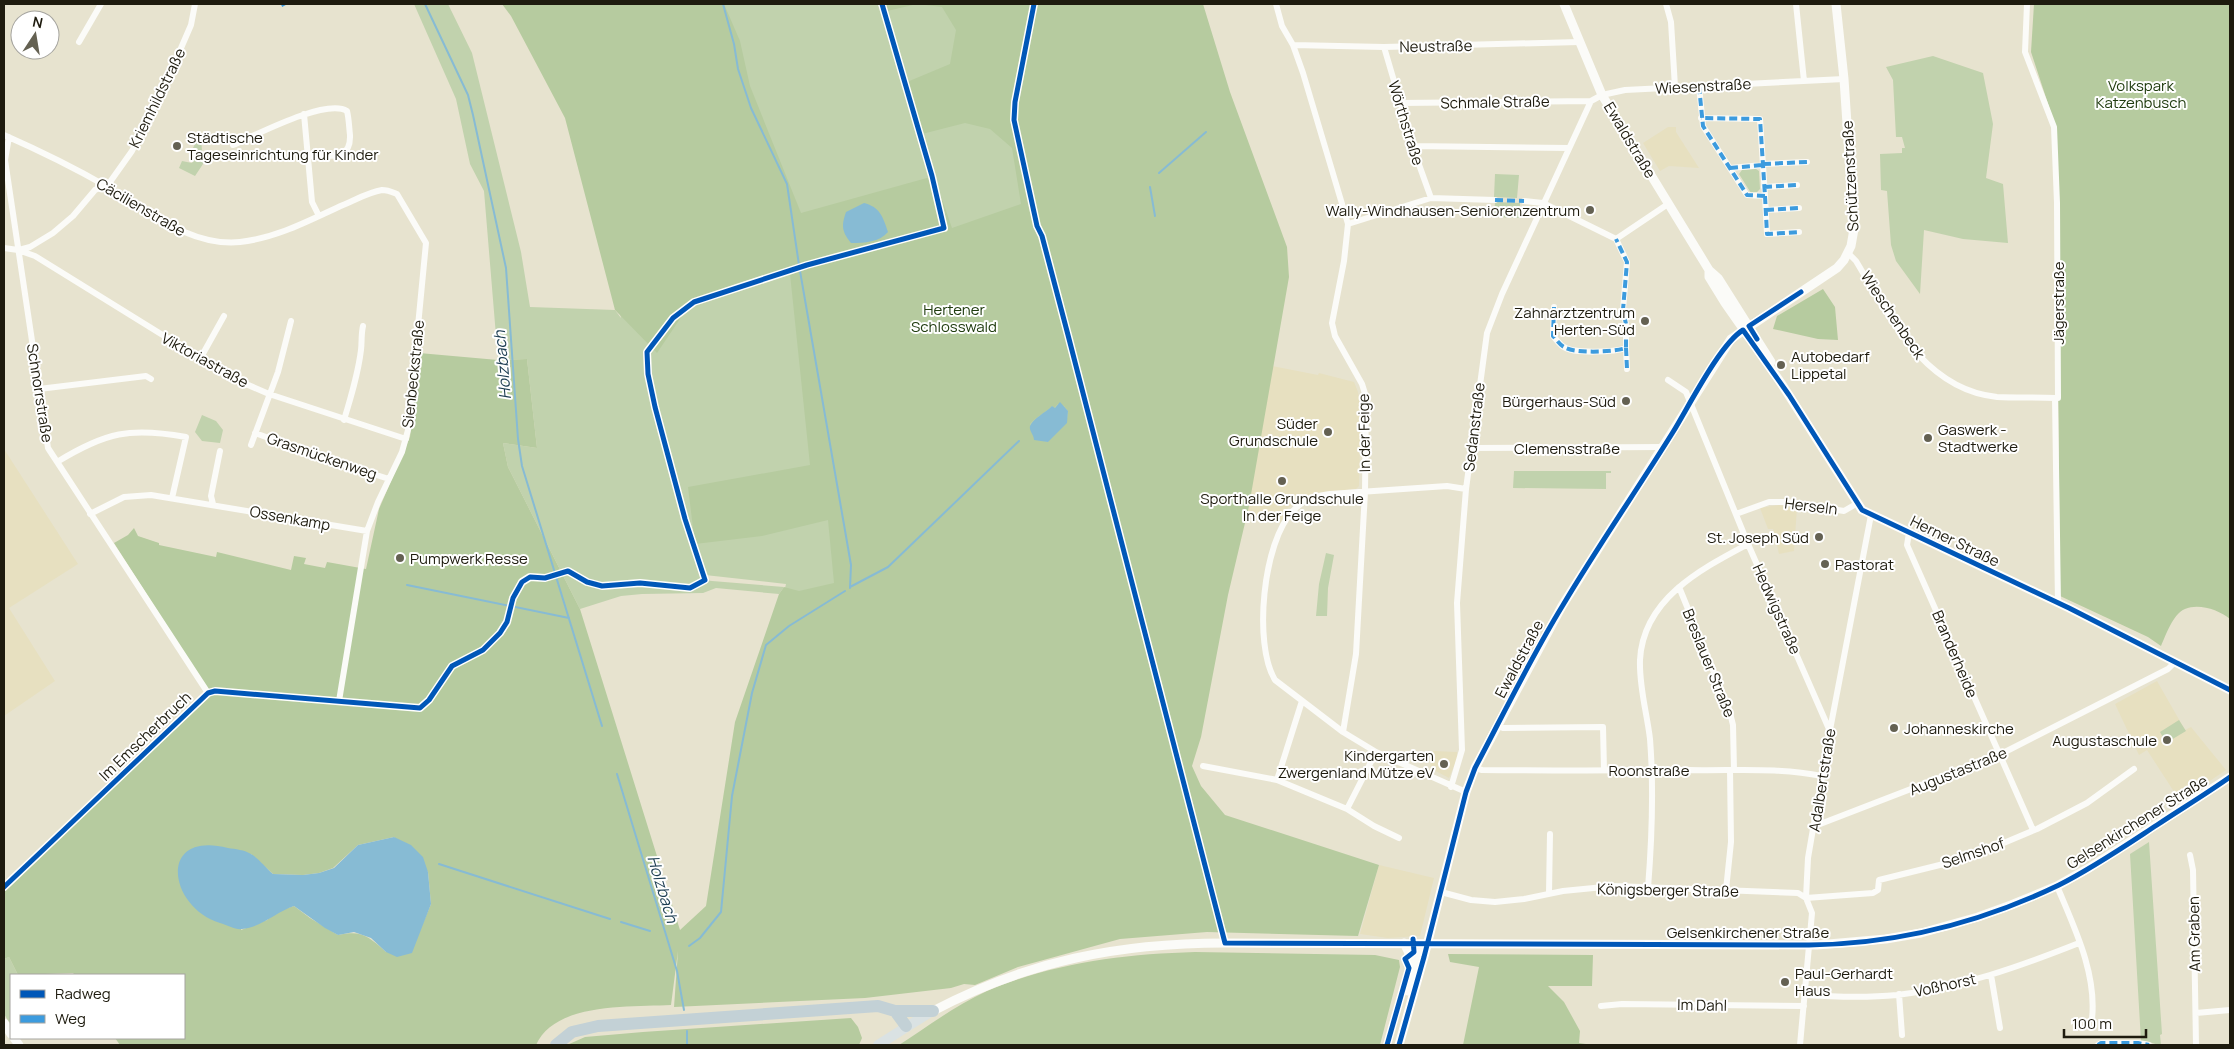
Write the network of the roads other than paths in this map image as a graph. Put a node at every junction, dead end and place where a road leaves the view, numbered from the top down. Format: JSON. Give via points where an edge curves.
{"nodes":[{"id":1,"x":101,"y":4,"type":"edge"},
{"id":2,"x":195,"y":4,"type":"edge"},
{"id":3,"x":1276,"y":4,"type":"edge"},
{"id":4,"x":1564,"y":4,"type":"edge"},
{"id":5,"x":1666,"y":4,"type":"edge"},
{"id":6,"x":1796,"y":4,"type":"edge"},
{"id":7,"x":1836,"y":4,"type":"edge"},
{"id":8,"x":2027,"y":4,"type":"edge"},
{"id":9,"x":79,"y":42,"type":"dead end"},
{"id":10,"x":1579,"y":42,"type":"junction"},
{"id":11,"x":1293,"y":45,"type":"junction"},
{"id":12,"x":1384,"y":47,"type":"junction"},
{"id":13,"x":1844,"y":79,"type":"junction"},
{"id":14,"x":1804,"y":81,"type":"junction"},
{"id":15,"x":1699,"y":86,"type":"junction"},
{"id":16,"x":1675,"y":87,"type":"junction"},
{"id":17,"x":1602,"y":95,"type":"junction"},
{"id":18,"x":1591,"y":101,"type":"junction"},
{"id":19,"x":1400,"y":104,"type":"junction"},
{"id":20,"x":304,"y":114,"type":"junction"},
{"id":21,"x":1701,"y":118,"type":"junction"},
{"id":22,"x":6,"y":136,"type":"edge"},
{"id":23,"x":233,"y":145,"type":"dead end"},
{"id":24,"x":1413,"y":146,"type":"junction"},
{"id":25,"x":1569,"y":148,"type":"junction"},
{"id":26,"x":309,"y":156,"type":"junction"},
{"id":27,"x":1808,"y":162,"type":"dead end"},
{"id":28,"x":1763,"y":165,"type":"junction"},
{"id":29,"x":1730,"y":168,"type":"junction"},
{"id":30,"x":104,"y":184,"type":"junction"},
{"id":31,"x":1797,"y":185,"type":"dead end"},
{"id":32,"x":1764,"y":187,"type":"junction"},
{"id":33,"x":396,"y":194,"type":"joint"},
{"id":34,"x":1765,"y":196,"type":"junction"},
{"id":35,"x":1431,"y":198,"type":"junction"},
{"id":36,"x":1494,"y":200,"type":"dead end"},
{"id":37,"x":1524,"y":201,"type":"dead end"},
{"id":38,"x":1544,"y":203,"type":"junction"},
{"id":39,"x":1668,"y":204,"type":"junction"},
{"id":40,"x":1799,"y":208,"type":"dead end"},
{"id":41,"x":1766,"y":210,"type":"junction"},
{"id":42,"x":319,"y":216,"type":"junction"},
{"id":43,"x":1348,"y":224,"type":"junction"},
{"id":44,"x":1799,"y":232,"type":"dead end"},
{"id":45,"x":1616,"y":239,"type":"junction"},
{"id":46,"x":4,"y":248,"type":"edge"},
{"id":47,"x":18,"y":250,"type":"junction"},
{"id":48,"x":1848,"y":253,"type":"junction"},
{"id":49,"x":1554,"y":307,"type":"dead end"},
{"id":50,"x":224,"y":316,"type":"dead end"},
{"id":51,"x":290,"y":321,"type":"dead end"},
{"id":52,"x":363,"y":326,"type":"dead end"},
{"id":53,"x":1746,"y":328,"type":"junction"},
{"id":54,"x":1626,"y":348,"type":"junction"},
{"id":55,"x":200,"y":359,"type":"junction"},
{"id":56,"x":1627,"y":369,"type":"dead end"},
{"id":57,"x":151,"y":379,"type":"dead end"},
{"id":58,"x":1668,"y":380,"type":"dead end"},
{"id":59,"x":39,"y":389,"type":"junction"},
{"id":60,"x":269,"y":394,"type":"junction"},
{"id":61,"x":2055,"y":398,"type":"junction"},
{"id":62,"x":1690,"y":404,"type":"junction"},
{"id":63,"x":344,"y":420,"type":"junction"},
{"id":64,"x":255,"y":433,"type":"junction"},
{"id":65,"x":406,"y":439,"type":"junction"},
{"id":66,"x":251,"y":445,"type":"dead end"},
{"id":67,"x":1664,"y":447,"type":"junction"},
{"id":68,"x":1471,"y":448,"type":"junction"},
{"id":69,"x":220,"y":451,"type":"dead end"},
{"id":70,"x":57,"y":462,"type":"junction"},
{"id":71,"x":389,"y":478,"type":"junction"},
{"id":72,"x":1466,"y":489,"type":"junction"},
{"id":73,"x":1365,"y":492,"type":"junction"},
{"id":74,"x":172,"y":498,"type":"junction"},
{"id":75,"x":212,"y":504,"type":"junction"},
{"id":76,"x":1856,"y":504,"type":"junction"},
{"id":77,"x":90,"y":514,"type":"junction"},
{"id":78,"x":1736,"y":514,"type":"junction"},
{"id":79,"x":1871,"y":515,"type":"junction"},
{"id":80,"x":367,"y":531,"type":"junction"},
{"id":81,"x":1909,"y":533,"type":"junction"},
{"id":82,"x":1748,"y":544,"type":"junction"},
{"id":83,"x":1679,"y":587,"type":"junction"},
{"id":84,"x":2058,"y":604,"type":"junction"},
{"id":85,"x":2174,"y":662,"type":"junction"},
{"id":86,"x":2230,"y":689,"type":"edge"},
{"id":87,"x":208,"y":693,"type":"junction"},
{"id":88,"x":339,"y":701,"type":"joint"},
{"id":89,"x":1302,"y":701,"type":"junction"},
{"id":90,"x":1498,"y":726,"type":"junction"},
{"id":91,"x":1830,"y":730,"type":"junction"},
{"id":92,"x":1342,"y":732,"type":"junction"},
{"id":93,"x":1376,"y":752,"type":"junction"},
{"id":94,"x":2000,"y":756,"type":"junction"},
{"id":95,"x":1203,"y":766,"type":"dead end"},
{"id":96,"x":1475,"y":768,"type":"junction"},
{"id":97,"x":2134,"y":769,"type":"dead end"},
{"id":98,"x":1604,"y":770,"type":"junction"},
{"id":99,"x":1732,"y":770,"type":"junction"},
{"id":100,"x":1652,"y":771,"type":"junction"},
{"id":101,"x":1822,"y":776,"type":"junction"},
{"id":102,"x":2230,"y":777,"type":"edge"},
{"id":103,"x":1277,"y":780,"type":"junction"},
{"id":104,"x":1451,"y":787,"type":"junction"},
{"id":105,"x":1466,"y":792,"type":"junction"},
{"id":106,"x":1347,"y":809,"type":"junction"},
{"id":107,"x":1815,"y":826,"type":"junction"},
{"id":108,"x":2033,"y":830,"type":"junction"},
{"id":109,"x":1550,"y":834,"type":"dead end"},
{"id":110,"x":1399,"y":838,"type":"dead end"},
{"id":111,"x":2190,"y":855,"type":"dead end"},
{"id":112,"x":2057,"y":886,"type":"junction"},
{"id":113,"x":4,"y":887,"type":"edge"},
{"id":114,"x":1648,"y":888,"type":"junction"},
{"id":115,"x":1726,"y":890,"type":"junction"},
{"id":116,"x":1441,"y":892,"type":"junction"},
{"id":117,"x":1549,"y":893,"type":"junction"},
{"id":118,"x":1806,"y":898,"type":"junction"},
{"id":119,"x":1428,"y":943,"type":"junction"},
{"id":120,"x":2079,"y":943,"type":"junction"},
{"id":121,"x":1404,"y":944,"type":"junction"},
{"id":122,"x":1809,"y":945,"type":"junction"},
{"id":123,"x":1415,"y":966,"type":"junction"},
{"id":124,"x":1991,"y":975,"type":"junction"},
{"id":125,"x":1899,"y":994,"type":"junction"},
{"id":126,"x":1805,"y":996,"type":"junction"},
{"id":127,"x":872,"y":1006,"type":"junction"},
{"id":128,"x":1601,"y":1006,"type":"dead end"},
{"id":129,"x":1804,"y":1006,"type":"junction"},
{"id":130,"x":2230,"y":1010,"type":"edge"},
{"id":131,"x":895,"y":1011,"type":"junction"},
{"id":132,"x":933,"y":1011,"type":"junction"},
{"id":133,"x":2196,"y":1013,"type":"junction"},
{"id":134,"x":2092,"y":1019,"type":"dead end"},
{"id":135,"x":2000,"y":1028,"type":"dead end"},
{"id":136,"x":903,"y":1029,"type":"junction"},
{"id":137,"x":1902,"y":1035,"type":"dead end"},
{"id":138,"x":556,"y":1045,"type":"edge"},
{"id":139,"x":878,"y":1045,"type":"edge"},
{"id":140,"x":1392,"y":1045,"type":"edge"},
{"id":141,"x":1399,"y":1045,"type":"edge"},
{"id":142,"x":1800,"y":1045,"type":"edge"},
{"id":143,"x":2098,"y":1045,"type":"edge"},
{"id":144,"x":2149,"y":1045,"type":"edge"},
{"id":145,"x":2196,"y":1045,"type":"edge"}],
"edges":[{"from":1,"to":9,"type":"street"},
{"from":2,"to":30,"type":"street","name":"Kriemhildstraße","via":[[191,25],[132,151],[110,182]]},
{"from":3,"to":11,"type":"street","name":"In der Feige","via":[[1282,26]]},
{"from":4,"to":10,"type":"main road","name":"Ewaldstraße"},
{"from":5,"to":16,"type":"street","via":[[1671,22]]},
{"from":6,"to":14,"type":"street"},
{"from":7,"to":13,"type":"main road","name":"Schützenstraße"},
{"from":8,"to":61,"type":"street","name":"Jägerstraße","via":[[2026,52],[2054,127],[2058,306],[2058,398]]},
{"from":10,"to":12,"type":"street","name":"Neustraße"},
{"from":10,"to":17,"type":"main road","name":"Ewaldstraße"},
{"from":11,"to":12,"type":"street","name":"Neustraße"},
{"from":11,"to":43,"type":"street","name":"In der Feige"},
{"from":12,"to":19,"type":"street","name":"Wörthstraße"},
{"from":13,"to":14,"type":"street","name":"Wiesenstraße"},
{"from":13,"to":48,"type":"main road","name":"Schützenstraße","via":[[1854,229]]},
{"from":14,"to":15,"type":"street","name":"Wiesenstraße"},
{"from":15,"to":16,"type":"street","name":"Wiesenstraße"},
{"from":15,"to":21,"type":"street"},
{"from":16,"to":17,"type":"street","name":"Wiesenstraße"},
{"from":17,"to":18,"type":"street"},
{"from":17,"to":39,"type":"main road","name":"Ewaldstraße"},
{"from":18,"to":19,"type":"street","name":"Schmale Straße"},
{"from":18,"to":25,"type":"street","name":"Sedanstraße"},
{"from":19,"to":24,"type":"street","name":"Wörthstraße"},
{"from":20,"to":23,"type":"street"},
{"from":20,"to":26,"type":"street"},
{"from":20,"to":26,"type":"street","via":[[341,108],[349,116],[348,151]]},
{"from":21,"to":28,"type":"street","via":[[1760,119]]},
{"from":21,"to":29,"type":"street","via":[[1702,126]]},
{"from":22,"to":30,"type":"street","name":"Cäcilienstraße"},
{"from":22,"to":47,"type":"street","name":"Schnorrstraße","via":[[5,160]]},
{"from":24,"to":25,"type":"street"},
{"from":24,"to":35,"type":"street","name":"Wörthstraße"},
{"from":25,"to":38,"type":"street","name":"Sedanstraße"},
{"from":26,"to":42,"type":"street","via":[[312,202]]},
{"from":27,"to":28,"type":"street"},
{"from":28,"to":29,"type":"street"},
{"from":28,"to":32,"type":"street"},
{"from":29,"to":34,"type":"street","via":[[1747,194]]},
{"from":30,"to":42,"type":"street","name":"Cäcilienstraße","via":[[188,234],[215,241],[238,242],[282,233]]},
{"from":30,"to":47,"type":"street","name":"Kriemhildstraße","via":[[53,233],[30,247]]},
{"from":31,"to":32,"type":"street"},
{"from":32,"to":34,"type":"street"},
{"from":33,"to":42,"type":"street","name":"Cäcilienstraße","via":[[382,190]]},
{"from":33,"to":65,"type":"street","name":"Sienbeckstraße","via":[[426,244]]},
{"from":34,"to":41,"type":"street"},
{"from":35,"to":36,"type":"street"},
{"from":35,"to":43,"type":"street"},
{"from":37,"to":38,"type":"street"},
{"from":38,"to":45,"type":"street"},
{"from":38,"to":68,"type":"street","name":"Sedanstraße","via":[[1486,333]]},
{"from":39,"to":45,"type":"street"},
{"from":39,"to":53,"type":"main road","name":"Ewaldstraße","via":[[1709,270],[1709,277]]},
{"from":40,"to":41,"type":"street"},
{"from":41,"to":44,"type":"street","via":[[1767,234]]},
{"from":43,"to":73,"type":"street","name":"In der Feige","via":[[1332,324],[1366,397]]},
{"from":45,"to":54,"type":"street","via":[[1627,262],[1623,310]]},
{"from":46,"to":47,"type":"street","name":"Viktoriastraße"},
{"from":47,"to":55,"type":"street","name":"Viktoriastraße","via":[[35,256]]},
{"from":47,"to":59,"type":"street","name":"Schnorrstraße"},
{"from":48,"to":53,"type":"main road","name":"Schützenstraße","via":[[1837,268]]},
{"from":48,"to":61,"type":"street","name":"Wieschenbeck","via":[[1909,344],[1934,370],[1953,383],[1982,394]]},
{"from":49,"to":54,"type":"street","via":[[1553,336],[1565,348],[1582,351],[1619,351]]},
{"from":50,"to":55,"type":"street"},
{"from":51,"to":60,"type":"street","name":"Grasmückenweg","via":[[284,354]]},
{"from":52,"to":63,"type":"street","via":[[356,380]]},
{"from":53,"to":62,"type":"main road","name":"Ewaldstraße","via":[[1731,339]]},
{"from":53,"to":76,"type":"main road","name":"Herner Straße"},
{"from":54,"to":56,"type":"street"},
{"from":55,"to":60,"type":"street","name":"Viktoriastraße"},
{"from":57,"to":59,"type":"street","via":[[146,376]]},
{"from":58,"to":62,"type":"street","name":"Hedwigstraße","via":[[1686,392]]},
{"from":59,"to":70,"type":"street","name":"Schnorrstraße","via":[[45,440]]},
{"from":60,"to":63,"type":"street","name":"Viktoriastraße"},
{"from":60,"to":64,"type":"street","name":"Grasmückenweg"},
{"from":61,"to":84,"type":"street","name":"Jägerstraße"},
{"from":62,"to":67,"type":"main road","name":"Ewaldstraße"},
{"from":62,"to":78,"type":"street","name":"Hedwigstraße"},
{"from":63,"to":65,"type":"street","name":"Viktoriastraße"},
{"from":64,"to":66,"type":"street","name":"Grasmückenweg"},
{"from":64,"to":71,"type":"street","name":"Grasmückenweg"},
{"from":65,"to":71,"type":"street","name":"Sienbeckstraße"},
{"from":67,"to":68,"type":"street","name":"Clemensstraße"},
{"from":67,"to":90,"type":"main road","name":"Ewaldstraße","via":[[1562,606]]},
{"from":68,"to":72,"type":"street","name":"Sedanstraße"},
{"from":69,"to":75,"type":"street"},
{"from":70,"to":74,"type":"street","via":[[82,447],[115,434],[148,431],[186,437]]},
{"from":70,"to":77,"type":"street","name":"Schnorrstraße"},
{"from":71,"to":80,"type":"street","name":"Sienbeckstraße"},
{"from":72,"to":73,"type":"street","via":[[1447,486]]},
{"from":72,"to":104,"type":"street","name":"Sedanstraße","via":[[1457,603],[1462,750]]},
{"from":73,"to":89,"type":"street","via":[[1322,495],[1303,502],[1286,520],[1272,553],[1264,602],[1265,654],[1276,680]]},
{"from":73,"to":92,"type":"street","name":"In der Feige","via":[[1356,654]]},
{"from":74,"to":75,"type":"street","name":"Ossenkamp"},
{"from":74,"to":77,"type":"street","name":"Ossenkamp","via":[[133,496]]},
{"from":75,"to":80,"type":"street","name":"Ossenkamp"},
{"from":76,"to":78,"type":"street","name":"Herseln","via":[[1844,511],[1768,502]]},
{"from":76,"to":79,"type":"main road","name":"Herner Straße"},
{"from":77,"to":87,"type":"street","name":"Schnorrstraße"},
{"from":78,"to":82,"type":"street","name":"Hedwigstraße"},
{"from":79,"to":81,"type":"main road","name":"Herner Straße"},
{"from":79,"to":91,"type":"street","name":"Adalbertstraße"},
{"from":80,"to":88,"type":"street","name":"Sienbeckstraße"},
{"from":81,"to":84,"type":"main road","name":"Herner Straße"},
{"from":81,"to":94,"type":"street","name":"Branderheide","via":[[1907,545]]},
{"from":82,"to":83,"type":"street","via":[[1699,570]]},
{"from":82,"to":91,"type":"street","name":"Hedwigstraße"},
{"from":83,"to":99,"type":"street","name":"Breslauer Straße","via":[[1730,709]]},
{"from":83,"to":100,"type":"street","via":[[1653,616],[1641,648],[1640,680],[1649,729]]},
{"from":84,"to":85,"type":"main road","name":"Herner Straße"},
{"from":85,"to":86,"type":"main road","name":"Herner Straße"},
{"from":85,"to":94,"type":"street","name":"Augustastraße","via":[[2168,669]]},
{"from":87,"to":88,"type":"street","name":"Im Emscherbruch"},
{"from":87,"to":113,"type":"street","name":"Im Emscherbruch"},
{"from":89,"to":92,"type":"street"},
{"from":89,"to":103,"type":"street"},
{"from":90,"to":96,"type":"main road","name":"Ewaldstraße"},
{"from":90,"to":98,"type":"street","via":[[1603,727]]},
{"from":91,"to":101,"type":"street","name":"Adalbertstraße"},
{"from":92,"to":93,"type":"street"},
{"from":93,"to":104,"type":"street"},
{"from":93,"to":106,"type":"street"},
{"from":94,"to":107,"type":"street","name":"Augustastraße"},
{"from":94,"to":108,"type":"street","name":"Branderheide"},
{"from":95,"to":103,"type":"street"},
{"from":96,"to":98,"type":"street","name":"Roonstraße"},
{"from":96,"to":105,"type":"main road","name":"Ewaldstraße"},
{"from":97,"to":108,"type":"street","name":"Selmshof","via":[[2087,803]]},
{"from":98,"to":100,"type":"street","name":"Roonstraße"},
{"from":99,"to":100,"type":"street","name":"Roonstraße"},
{"from":99,"to":101,"type":"street","name":"Roonstraße","via":[[1798,771]]},
{"from":99,"to":115,"type":"street","name":"Breslauer Straße","via":[[1731,842]]},
{"from":100,"to":114,"type":"street"},
{"from":101,"to":107,"type":"street","name":"Adalbertstraße"},
{"from":102,"to":112,"type":"main road","name":"Gelsenkirchener Straße"},
{"from":103,"to":106,"type":"street"},
{"from":104,"to":105,"type":"street"},
{"from":105,"to":116,"type":"main road","name":"Ewaldstraße"},
{"from":106,"to":110,"type":"street"},
{"from":107,"to":118,"type":"street","name":"Adalbertstraße","via":[[1808,858]]},
{"from":108,"to":118,"type":"street","name":"Selmshof","via":[[1968,858],[1879,880],[1877,892]]},
{"from":109,"to":117,"type":"street"},
{"from":111,"to":133,"type":"street","name":"Am Graben"},
{"from":112,"to":120,"type":"street"},
{"from":112,"to":122,"type":"main road","name":"Gelsenkirchener Straße","via":[[1978,917],[1937,929],[1886,939]]},
{"from":114,"to":115,"type":"street","name":"Königsberger Straße"},
{"from":114,"to":117,"type":"street","name":"Königsberger Straße","via":[[1607,887]]},
{"from":115,"to":118,"type":"street","name":"Königsberger Straße","via":[[1798,893]]},
{"from":116,"to":117,"type":"street","name":"Königsberger Straße","via":[[1486,902]]},
{"from":116,"to":119,"type":"main road","name":"Ewaldstraße"},
{"from":118,"to":122,"type":"street","name":"Adalbertstraße","via":[[1812,913]]},
{"from":119,"to":121,"type":"main road","name":"Gelsenkirchener Straße"},
{"from":119,"to":122,"type":"main road","name":"Gelsenkirchener Straße"},
{"from":119,"to":123,"type":"main road","name":"Ewaldstraße","via":[[1418,955]]},
{"from":119,"to":141,"type":"main road","name":"Ewaldstraße"},
{"from":120,"to":124,"type":"street","name":"Voßhorst"},
{"from":120,"to":134,"type":"street","via":[[2088,967]]},
{"from":121,"to":123,"type":"main road"},
{"from":121,"to":132,"type":"main road","name":"Gelsenkirchener Straße","via":[[1151,945],[1102,952],[1021,973],[976,989]]},
{"from":122,"to":126,"type":"street","name":"Adalbertstraße"},
{"from":123,"to":140,"type":"main road","name":"Ewaldstraße"},
{"from":124,"to":125,"type":"street","name":"Voßhorst"},
{"from":124,"to":135,"type":"street"},
{"from":125,"to":126,"type":"street","name":"Voßhorst"},
{"from":125,"to":137,"type":"street"},
{"from":126,"to":129,"type":"street","name":"Adalbertstraße"},
{"from":127,"to":131,"type":"highway"},
{"from":127,"to":136,"type":"highway","via":[[889,1014]]},
{"from":127,"to":138,"type":"highway","via":[[598,1026],[572,1032]]},
{"from":128,"to":129,"type":"street","name":"Im Dahl"},
{"from":129,"to":142,"type":"street","name":"Adalbertstraße"},
{"from":130,"to":133,"type":"street"},
{"from":131,"to":132,"type":"highway"},
{"from":131,"to":136,"type":"highway"},
{"from":132,"to":136,"type":"main road","name":"Gelsenkirchener Straße"},
{"from":133,"to":145,"type":"street","name":"Am Graben"},
{"from":136,"to":139,"type":"main road","name":"Gelsenkirchener Straße"},
{"from":143,"to":144,"type":"street","via":[[2138,1042]]}]}
